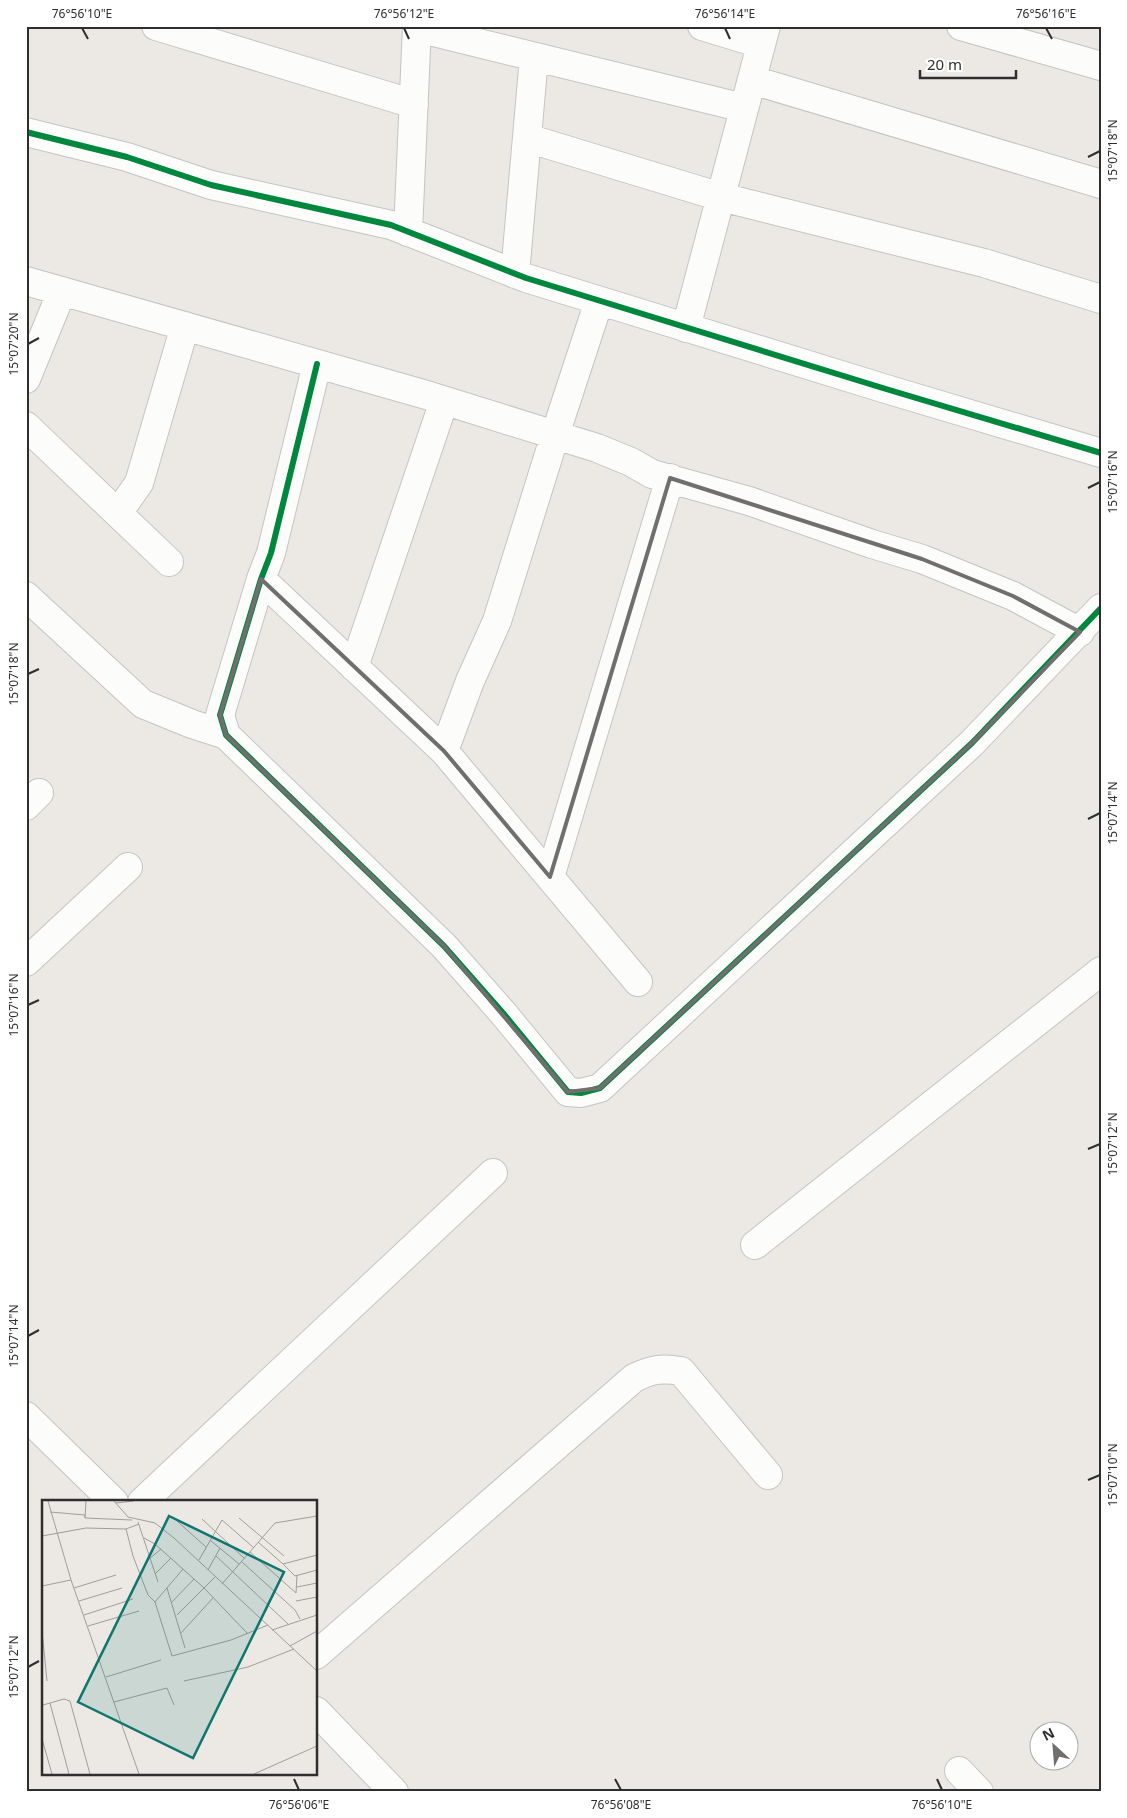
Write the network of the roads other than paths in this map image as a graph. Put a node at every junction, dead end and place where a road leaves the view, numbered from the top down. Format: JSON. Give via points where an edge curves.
{"nodes":[{"id":1,"x":156,"y":26,"type":"edge"},
{"id":2,"x":702,"y":26,"type":"edge"},
{"id":3,"x":960,"y":26,"type":"edge"},
{"id":4,"x":417,"y":27,"type":"edge"},
{"id":5,"x":764,"y":35,"type":"edge"},
{"id":6,"x":534,"y":57,"type":"junction"},
{"id":7,"x":1101,"y":66,"type":"edge"},
{"id":8,"x":752,"y":80,"type":"junction"},
{"id":9,"x":414,"y":104,"type":"junction"},
{"id":10,"x":744,"y":108,"type":"junction"},
{"id":11,"x":26,"y":132,"type":"edge"},
{"id":12,"x":527,"y":138,"type":"junction"},
{"id":13,"x":1101,"y":184,"type":"edge"},
{"id":14,"x":721,"y":196,"type":"junction"},
{"id":15,"x":408,"y":232,"type":"junction"},
{"id":16,"x":515,"y":274,"type":"junction"},
{"id":17,"x":26,"y":281,"type":"edge"},
{"id":18,"x":62,"y":291,"type":"junction"},
{"id":19,"x":1101,"y":299,"type":"edge"},
{"id":20,"x":599,"y":301,"type":"junction"},
{"id":21,"x":185,"y":326,"type":"junction"},
{"id":22,"x":686,"y":328,"type":"junction"},
{"id":23,"x":318,"y":364,"type":"junction"},
{"id":24,"x":26,"y":379,"type":"edge"},
{"id":25,"x":444,"y":401,"type":"junction"},
{"id":26,"x":26,"y":426,"type":"edge"},
{"id":27,"x":555,"y":434,"type":"junction"},
{"id":28,"x":1101,"y":453,"type":"edge"},
{"id":29,"x":670,"y":478,"type":"junction"},
{"id":30,"x":118,"y":513,"type":"junction"},
{"id":31,"x":169,"y":562,"type":"dead end"},
{"id":32,"x":262,"y":579,"type":"junction"},
{"id":33,"x":26,"y":596,"type":"edge"},
{"id":34,"x":1101,"y":608,"type":"edge"},
{"id":35,"x":1080,"y":632,"type":"junction"},
{"id":36,"x":354,"y":667,"type":"junction"},
{"id":37,"x":226,"y":735,"type":"junction"},
{"id":38,"x":444,"y":751,"type":"junction"},
{"id":39,"x":128,"y":867,"type":"dead end"},
{"id":40,"x":550,"y":877,"type":"junction"},
{"id":41,"x":26,"y":962,"type":"edge"},
{"id":42,"x":1101,"y":971,"type":"edge"},
{"id":43,"x":638,"y":982,"type":"dead end"},
{"id":44,"x":493,"y":1173,"type":"dead end"},
{"id":45,"x":755,"y":1245,"type":"dead end"},
{"id":46,"x":26,"y":1416,"type":"edge"},
{"id":47,"x":768,"y":1474,"type":"dead end"},
{"id":48,"x":112,"y":1500,"type":"edge"},
{"id":49,"x":144,"y":1500,"type":"edge"},
{"id":50,"x":318,"y":1653,"type":"edge"},
{"id":51,"x":318,"y":1713,"type":"edge"},
{"id":52,"x":958,"y":1771,"type":"dead end"},
{"id":53,"x":394,"y":1792,"type":"edge"},
{"id":54,"x":978,"y":1792,"type":"edge"}],
"edges":[{"from":1,"to":9,"type":"street"},
{"from":2,"to":5,"type":"street"},
{"from":3,"to":7,"type":"street"},
{"from":4,"to":6,"type":"street"},
{"from":4,"to":9,"type":"street"},
{"from":5,"to":8,"type":"street"},
{"from":6,"to":10,"type":"street"},
{"from":6,"to":12,"type":"street"},
{"from":8,"to":10,"type":"street"},
{"from":8,"to":13,"type":"street"},
{"from":9,"to":15,"type":"street"},
{"from":10,"to":14,"type":"street"},
{"from":11,"to":15,"type":"street","via":[[127,157],[211,185],[391,225]]},
{"from":12,"to":14,"type":"street"},
{"from":12,"to":16,"type":"street"},
{"from":14,"to":19,"type":"street","via":[[984,263]]},
{"from":14,"to":22,"type":"street"},
{"from":15,"to":16,"type":"street"},
{"from":16,"to":20,"type":"street"},
{"from":17,"to":18,"type":"street"},
{"from":18,"to":21,"type":"street"},
{"from":18,"to":24,"type":"street"},
{"from":20,"to":22,"type":"street"},
{"from":20,"to":27,"type":"street"},
{"from":21,"to":23,"type":"street"},
{"from":21,"to":30,"type":"street","via":[[140,483]]},
{"from":22,"to":28,"type":"street"},
{"from":23,"to":25,"type":"street"},
{"from":23,"to":32,"type":"street"},
{"from":25,"to":27,"type":"street"},
{"from":25,"to":36,"type":"street"},
{"from":26,"to":30,"type":"street"},
{"from":27,"to":29,"type":"street","via":[[631,462],[652,474]]},
{"from":27,"to":38,"type":"street","via":[[497,621]]},
{"from":29,"to":35,"type":"street","via":[[922,559],[1013,596]]},
{"from":29,"to":40,"type":"street"},
{"from":30,"to":31,"type":"street"},
{"from":32,"to":36,"type":"street"},
{"from":32,"to":37,"type":"street","via":[[220,715]]},
{"from":33,"to":37,"type":"street","via":[[143,704]]},
{"from":34,"to":35,"type":"street"},
{"from":35,"to":37,"type":"street","via":[[972,743],[608,1081],[600,1088],[582,1093],[568,1092],[444,946]]},
{"from":36,"to":38,"type":"street"},
{"from":38,"to":40,"type":"street"},
{"from":39,"to":41,"type":"street"},
{"from":40,"to":43,"type":"street"},
{"from":42,"to":45,"type":"street"},
{"from":44,"to":49,"type":"street"},
{"from":46,"to":48,"type":"street"},
{"from":47,"to":50,"type":"street","via":[[681,1371],[664,1368],[648,1371],[634,1378]]},
{"from":51,"to":53,"type":"street"},
{"from":52,"to":54,"type":"street"}]}
